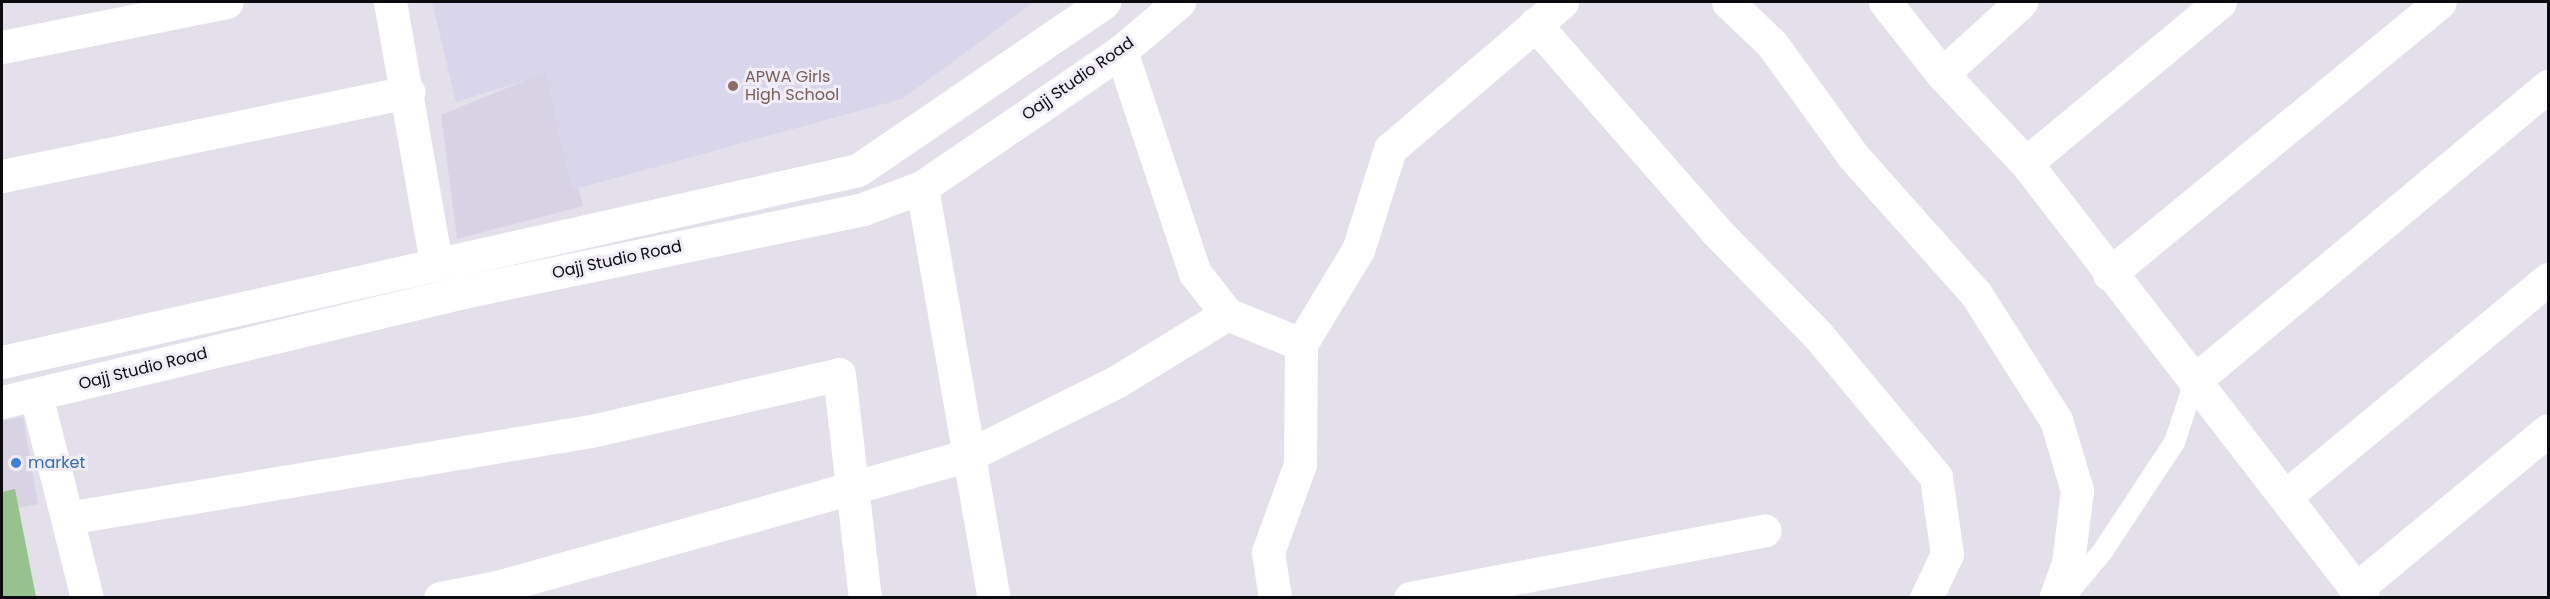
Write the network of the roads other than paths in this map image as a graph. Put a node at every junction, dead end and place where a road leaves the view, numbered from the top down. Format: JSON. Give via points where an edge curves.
{"nodes":[{"id":1,"x":227,"y":2,"type":"edge"},
{"id":2,"x":390,"y":2,"type":"edge"},
{"id":3,"x":1104,"y":2,"type":"edge"},
{"id":4,"x":1179,"y":2,"type":"edge"},
{"id":5,"x":1562,"y":2,"type":"edge"},
{"id":6,"x":1728,"y":2,"type":"edge"},
{"id":7,"x":1886,"y":2,"type":"edge"},
{"id":8,"x":2021,"y":2,"type":"edge"},
{"id":9,"x":2220,"y":2,"type":"edge"},
{"id":10,"x":2440,"y":2,"type":"edge"},
{"id":11,"x":1535,"y":24,"type":"junction"},
{"id":12,"x":2,"y":47,"type":"edge"},
{"id":13,"x":1120,"y":51,"type":"junction"},
{"id":14,"x":1942,"y":74,"type":"junction"},
{"id":15,"x":2548,"y":86,"type":"edge"},
{"id":16,"x":408,"y":92,"type":"junction"},
{"id":17,"x":2026,"y":163,"type":"junction"},
{"id":18,"x":2,"y":176,"type":"edge"},
{"id":19,"x":922,"y":187,"type":"junction"},
{"id":20,"x":436,"y":262,"type":"junction"},
{"id":21,"x":2109,"y":274,"type":"junction"},
{"id":22,"x":2548,"y":279,"type":"edge"},
{"id":23,"x":1227,"y":314,"type":"junction"},
{"id":24,"x":1301,"y":344,"type":"junction"},
{"id":25,"x":2,"y":362,"type":"edge"},
{"id":26,"x":2194,"y":381,"type":"junction"},
{"id":27,"x":36,"y":395,"type":"junction"},
{"id":28,"x":2,"y":402,"type":"edge"},
{"id":29,"x":2548,"y":430,"type":"edge"},
{"id":30,"x":969,"y":455,"type":"junction"},
{"id":31,"x":855,"y":488,"type":"junction"},
{"id":32,"x":2288,"y":495,"type":"junction"},
{"id":33,"x":67,"y":518,"type":"junction"},
{"id":34,"x":1765,"y":530,"type":"dead end"},
{"id":35,"x":2360,"y":593,"type":"edge"},
{"id":36,"x":87,"y":597,"type":"edge"},
{"id":37,"x":440,"y":597,"type":"edge"},
{"id":38,"x":866,"y":597,"type":"edge"},
{"id":39,"x":994,"y":597,"type":"edge"},
{"id":40,"x":1275,"y":597,"type":"edge"},
{"id":41,"x":1410,"y":597,"type":"edge"},
{"id":42,"x":1926,"y":597,"type":"edge"},
{"id":43,"x":2055,"y":597,"type":"edge"},
{"id":44,"x":2063,"y":597,"type":"edge"}],
"edges":[{"from":1,"to":12,"type":"street"},
{"from":2,"to":16,"type":"street"},
{"from":3,"to":20,"type":"street","via":[[858,170]]},
{"from":4,"to":13,"type":"street","name":"Oajj Studio Road"},
{"from":5,"to":11,"type":"street"},
{"from":6,"to":43,"type":"street","via":[[1772,44],[1853,156],[1976,294],[2056,420],[2077,490],[2068,563]]},
{"from":7,"to":14,"type":"street"},
{"from":8,"to":14,"type":"street"},
{"from":9,"to":17,"type":"street"},
{"from":10,"to":21,"type":"street"},
{"from":11,"to":24,"type":"street","via":[[1390,149],[1358,250]]},
{"from":11,"to":42,"type":"street","via":[[1716,231],[1817,334],[1936,477],[1947,554]]},
{"from":13,"to":19,"type":"street","name":"Oajj Studio Road"},
{"from":13,"to":23,"type":"street","via":[[1196,273]]},
{"from":14,"to":17,"type":"street"},
{"from":15,"to":26,"type":"street"},
{"from":16,"to":18,"type":"street"},
{"from":16,"to":20,"type":"street"},
{"from":17,"to":21,"type":"street"},
{"from":19,"to":27,"type":"street","name":"Oajj Studio Road","via":[[863,209],[458,293]]},
{"from":19,"to":30,"type":"street"},
{"from":20,"to":25,"type":"street"},
{"from":21,"to":26,"type":"street"},
{"from":22,"to":32,"type":"street"},
{"from":23,"to":24,"type":"street"},
{"from":23,"to":30,"type":"street","via":[[1105,388]]},
{"from":24,"to":40,"type":"street","via":[[1300,464],[1268,552]]},
{"from":26,"to":32,"type":"street"},
{"from":26,"to":44,"type":"lane","via":[[2174,442],[2102,551]]},
{"from":27,"to":28,"type":"street","name":"Oajj Studio Road"},
{"from":27,"to":33,"type":"street"},
{"from":29,"to":35,"type":"street"},
{"from":30,"to":31,"type":"street"},
{"from":30,"to":39,"type":"street"},
{"from":31,"to":33,"type":"street","via":[[839,374],[591,430]]},
{"from":31,"to":37,"type":"street","via":[[497,587]]},
{"from":31,"to":38,"type":"street"},
{"from":32,"to":35,"type":"street"},
{"from":33,"to":36,"type":"street"},
{"from":34,"to":41,"type":"street"}]}
